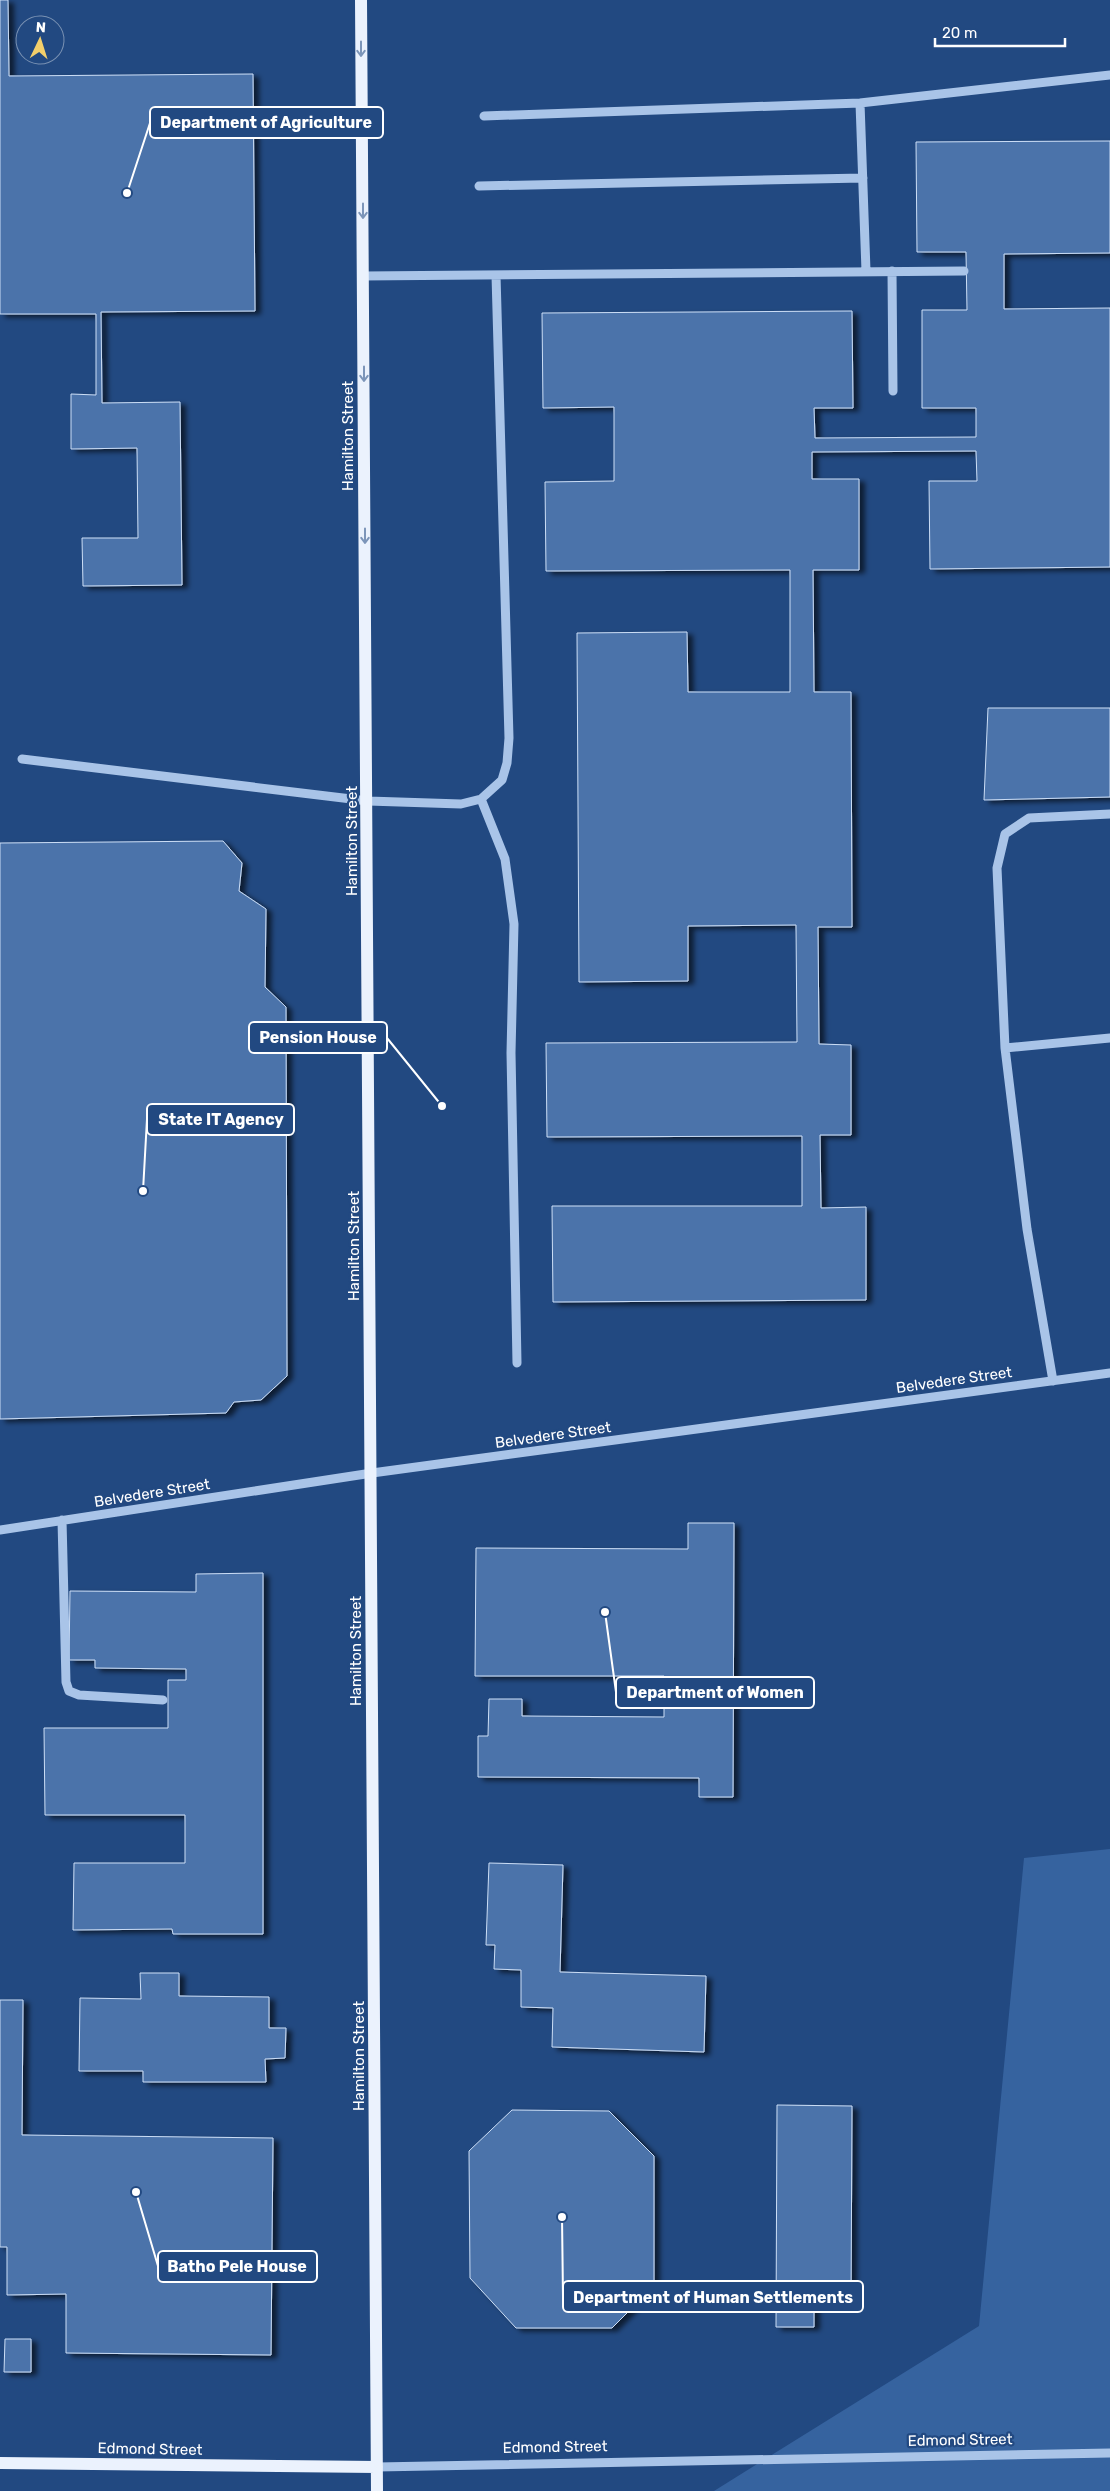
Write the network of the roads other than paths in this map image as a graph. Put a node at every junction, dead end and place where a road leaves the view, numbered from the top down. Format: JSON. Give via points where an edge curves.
{"nodes":[{"id":1,"x":361,"y":0,"type":"edge"},
{"id":2,"x":1110,"y":75,"type":"edge"},
{"id":3,"x":860,"y":103,"type":"junction"},
{"id":4,"x":484,"y":116,"type":"dead end"},
{"id":5,"x":863,"y":178,"type":"junction"},
{"id":6,"x":479,"y":186,"type":"dead end"},
{"id":7,"x":964,"y":270,"type":"dead end"},
{"id":8,"x":866,"y":271,"type":"junction"},
{"id":9,"x":892,"y":271,"type":"junction"},
{"id":10,"x":496,"y":275,"type":"junction"},
{"id":11,"x":363,"y":276,"type":"junction"},
{"id":12,"x":893,"y":391,"type":"dead end"},
{"id":13,"x":22,"y":759,"type":"dead end"},
{"id":14,"x":482,"y":798,"type":"junction"},
{"id":15,"x":368,"y":801,"type":"junction"},
{"id":16,"x":1110,"y":814,"type":"edge"},
{"id":17,"x":1110,"y":1038,"type":"edge"},
{"id":18,"x":1005,"y":1048,"type":"junction"},
{"id":19,"x":517,"y":1363,"type":"dead end"},
{"id":20,"x":1110,"y":1373,"type":"edge"},
{"id":21,"x":1053,"y":1381,"type":"junction"},
{"id":22,"x":372,"y":1473,"type":"junction"},
{"id":23,"x":62,"y":1520,"type":"junction"},
{"id":24,"x":0,"y":1530,"type":"edge"},
{"id":25,"x":163,"y":1700,"type":"dead end"},
{"id":26,"x":1110,"y":2453,"type":"edge"},
{"id":27,"x":0,"y":2463,"type":"edge"},
{"id":28,"x":377,"y":2467,"type":"junction"},
{"id":29,"x":377,"y":2491,"type":"edge"}],
"edges":[{"from":1,"to":11,"type":"main road","name":"Hamilton Street","one_way":true},
{"from":2,"to":3,"type":"street"},
{"from":3,"to":4,"type":"street"},
{"from":3,"to":5,"type":"street"},
{"from":5,"to":6,"type":"street"},
{"from":5,"to":8,"type":"street"},
{"from":7,"to":9,"type":"street"},
{"from":8,"to":9,"type":"street"},
{"from":8,"to":10,"type":"street"},
{"from":9,"to":12,"type":"street"},
{"from":10,"to":11,"type":"street"},
{"from":10,"to":14,"type":"street","via":[[509,738],[502,780]]},
{"from":11,"to":15,"type":"main road","name":"Hamilton Street","one_way":true},
{"from":13,"to":15,"type":"street"},
{"from":14,"to":15,"type":"street","via":[[461,804]]},
{"from":14,"to":19,"type":"street","via":[[505,859],[514,924],[511,1053]]},
{"from":15,"to":22,"type":"main road","name":"Hamilton Street"},
{"from":16,"to":18,"type":"street","via":[[1030,818],[1005,834],[997,868]]},
{"from":17,"to":18,"type":"street"},
{"from":18,"to":21,"type":"street","via":[[1027,1229]]},
{"from":20,"to":21,"type":"street","name":"Belvedere Street"},
{"from":21,"to":22,"type":"street","name":"Belvedere Street"},
{"from":22,"to":23,"type":"street","name":"Belvedere Street"},
{"from":22,"to":28,"type":"main road","name":"Hamilton Street"},
{"from":23,"to":24,"type":"street","name":"Belvedere Street"},
{"from":23,"to":25,"type":"street","via":[[66,1682],[69,1691],[79,1695]]},
{"from":26,"to":28,"type":"street","name":"Edmond Street"},
{"from":27,"to":28,"type":"main road","name":"Edmond Street"},
{"from":28,"to":29,"type":"main road","name":"Hamilton Street"}]}
